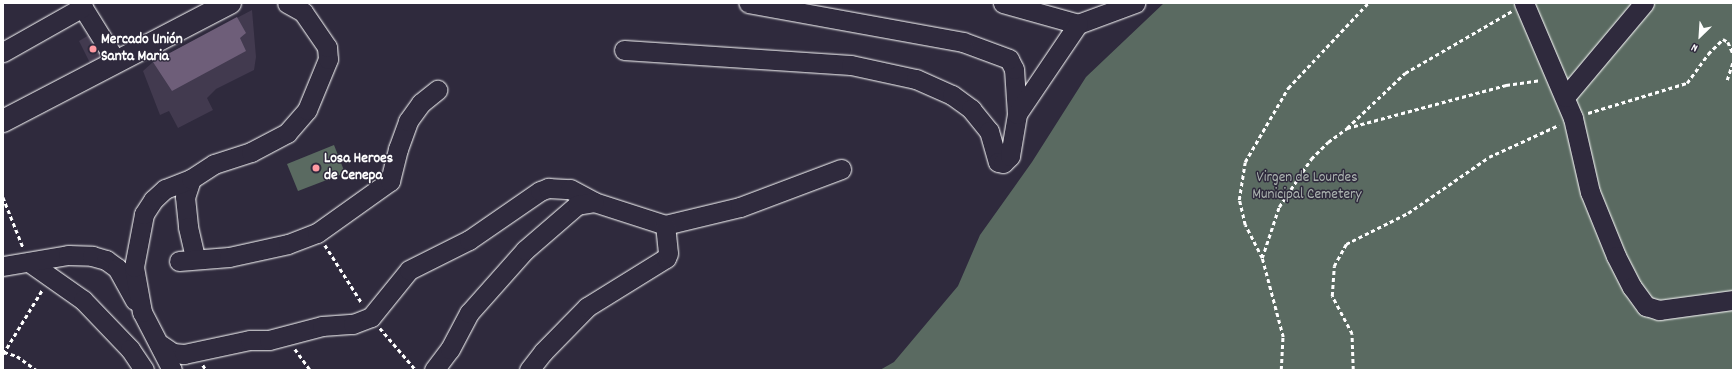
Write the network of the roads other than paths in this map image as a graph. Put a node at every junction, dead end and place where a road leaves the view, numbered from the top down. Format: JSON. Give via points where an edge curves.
{"nodes":[{"id":1,"x":230,"y":3,"type":"edge"},
{"id":2,"x":287,"y":3,"type":"edge"},
{"id":3,"x":749,"y":3,"type":"edge"},
{"id":4,"x":1004,"y":3,"type":"edge"},
{"id":5,"x":1135,"y":3,"type":"edge"},
{"id":6,"x":1524,"y":3,"type":"edge"},
{"id":7,"x":1644,"y":3,"type":"edge"},
{"id":8,"x":81,"y":5,"type":"edge"},
{"id":9,"x":1078,"y":24,"type":"junction"},
{"id":10,"x":624,"y":50,"type":"dead end"},
{"id":11,"x":3,"y":52,"type":"edge"},
{"id":12,"x":116,"y":61,"type":"junction"},
{"id":13,"x":437,"y":90,"type":"dead end"},
{"id":14,"x":1565,"y":97,"type":"junction"},
{"id":15,"x":1017,"y":114,"type":"junction"},
{"id":16,"x":3,"y":121,"type":"edge"},
{"id":17,"x":841,"y":168,"type":"dead end"},
{"id":18,"x":191,"y":179,"type":"junction"},
{"id":19,"x":594,"y":202,"type":"junction"},
{"id":20,"x":665,"y":225,"type":"junction"},
{"id":21,"x":29,"y":262,"type":"junction"},
{"id":22,"x":3,"y":266,"type":"edge"},
{"id":23,"x":1733,"y":300,"type":"edge"},
{"id":24,"x":142,"y":312,"type":"junction"},
{"id":25,"x":161,"y":345,"type":"junction"},
{"id":26,"x":144,"y":370,"type":"edge"},
{"id":27,"x":172,"y":370,"type":"edge"},
{"id":28,"x":434,"y":370,"type":"edge"},
{"id":29,"x":529,"y":370,"type":"edge"}],
"edges":[{"from":1,"to":12,"type":"main road"},
{"from":2,"to":18,"type":"street","via":[[303,12],[327,47],[328,59],[307,110],[286,133],[251,152],[214,164]]},
{"from":3,"to":15,"type":"street","via":[[963,42],[995,53],[1008,59],[1014,69]]},
{"from":4,"to":9,"type":"street"},
{"from":5,"to":9,"type":"street"},
{"from":6,"to":14,"type":"street"},
{"from":7,"to":14,"type":"street"},
{"from":8,"to":11,"type":"street"},
{"from":8,"to":12,"type":"street"},
{"from":9,"to":15,"type":"street"},
{"from":10,"to":15,"type":"street","via":[[851,64],[916,79],[952,95],[972,109],[989,131],[998,162],[1003,163],[1010,156]]},
{"from":12,"to":16,"type":"main road"},
{"from":13,"to":18,"type":"street","via":[[421,103],[408,121],[393,174],[385,188],[317,234],[295,242],[229,257],[187,260],[188,227],[185,197]]},
{"from":14,"to":23,"type":"street","via":[[1573,118],[1590,192],[1616,256],[1632,287],[1646,306],[1660,310],[1678,310]]},
{"from":17,"to":20,"type":"street","via":[[740,207]]},
{"from":18,"to":24,"type":"street","via":[[165,189],[153,200],[144,214],[134,267]]},
{"from":19,"to":20,"type":"street"},
{"from":19,"to":25,"type":"street","via":[[570,189],[557,187],[540,191],[468,240],[409,270],[371,317],[353,324],[322,326],[184,354],[173,353]]},
{"from":19,"to":28,"type":"street","via":[[577,205],[524,250],[469,313],[450,349]]},
{"from":20,"to":29,"type":"street","via":[[668,253],[666,258],[587,307]]},
{"from":21,"to":22,"type":"street"},
{"from":21,"to":24,"type":"street","via":[[68,255],[92,256],[106,260],[116,268]]},
{"from":21,"to":26,"type":"street","via":[[83,300],[130,349]]},
{"from":24,"to":25,"type":"street"},
{"from":25,"to":27,"type":"street"}]}
